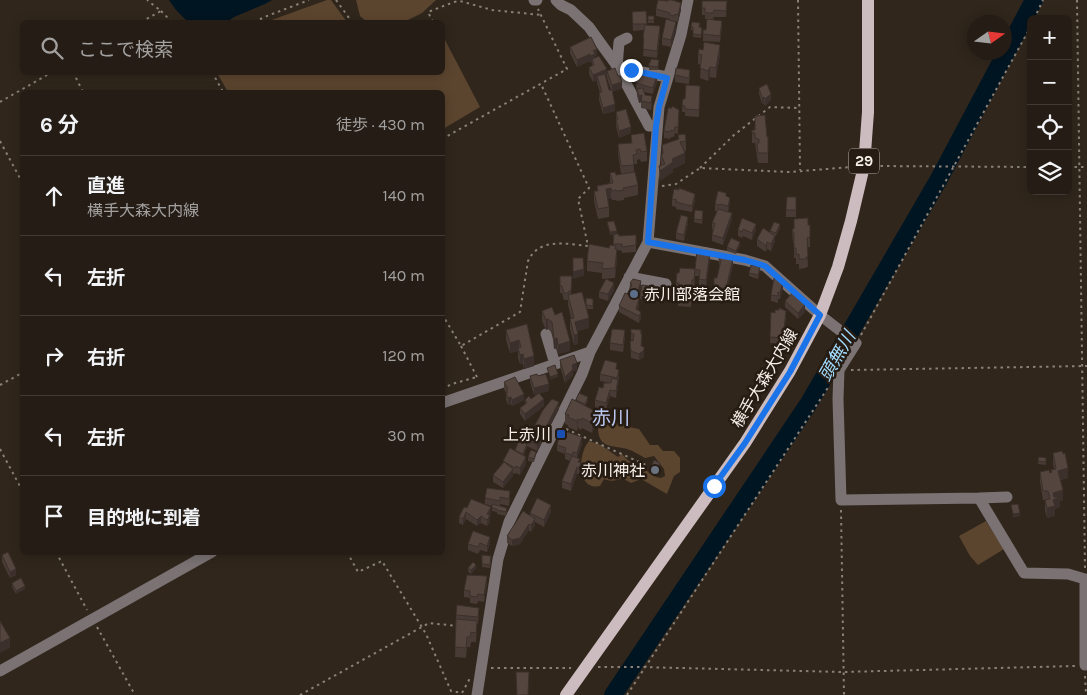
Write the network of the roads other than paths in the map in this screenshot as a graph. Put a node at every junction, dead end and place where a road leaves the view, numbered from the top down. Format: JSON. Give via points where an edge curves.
{"nodes":[{"id":1,"x":556,"y":0,"type":"edge"},
{"id":2,"x":688,"y":0,"type":"edge"},
{"id":3,"x":868,"y":0,"type":"edge"},
{"id":4,"x":627,"y":38,"type":"dead end"},
{"id":5,"x":617,"y":66,"type":"junction"},
{"id":6,"x":667,"y":78,"type":"junction"},
{"id":7,"x":656,"y":126,"type":"junction"},
{"id":8,"x":648,"y":242,"type":"junction"},
{"id":9,"x":629,"y":277,"type":"junction"},
{"id":10,"x":666,"y":284,"type":"dead end"},
{"id":11,"x":820,"y":315,"type":"junction"},
{"id":12,"x":546,"y":334,"type":"dead end"},
{"id":13,"x":590,"y":352,"type":"junction"},
{"id":14,"x":555,"y":364,"type":"junction"},
{"id":15,"x":445,"y":402,"type":"edge"},
{"id":16,"x":1007,"y":497,"type":"dead end"},
{"id":17,"x":979,"y":498,"type":"junction"},
{"id":18,"x":207,"y":555,"type":"edge"},
{"id":19,"x":1085,"y":665,"type":"road end"},
{"id":20,"x":0,"y":671,"type":"edge"},
{"id":21,"x":477,"y":695,"type":"edge"},
{"id":22,"x":566,"y":695,"type":"edge"}],
"edges":[{"from":1,"to":5,"type":"street","via":[[589,27]]},
{"from":2,"to":6,"type":"street"},
{"from":3,"to":11,"type":"main road","name":"横手大森大内線","number":"29","via":[[868,112],[864,166],[841,258]]},
{"from":4,"to":5,"type":"street","via":[[619,42]]},
{"from":5,"to":6,"type":"street"},
{"from":5,"to":7,"type":"street","via":[[649,126]]},
{"from":6,"to":7,"type":"street"},
{"from":7,"to":8,"type":"street"},
{"from":8,"to":9,"type":"street"},
{"from":8,"to":11,"type":"street","via":[[765,266]]},
{"from":9,"to":10,"type":"street"},
{"from":9,"to":13,"type":"street"},
{"from":11,"to":17,"type":"street","via":[[856,344],[839,375],[841,500]]},
{"from":11,"to":22,"type":"main road","name":"横手大森大内線","number":"29","via":[[790,372],[745,443]]},
{"from":12,"to":14,"type":"street"},
{"from":13,"to":14,"type":"street"},
{"from":13,"to":21,"type":"street","via":[[509,522],[498,560]]},
{"from":14,"to":15,"type":"street"},
{"from":16,"to":17,"type":"street"},
{"from":17,"to":19,"type":"street","via":[[1024,573],[1068,574],[1085,579]]},
{"from":18,"to":20,"type":"street"}]}
